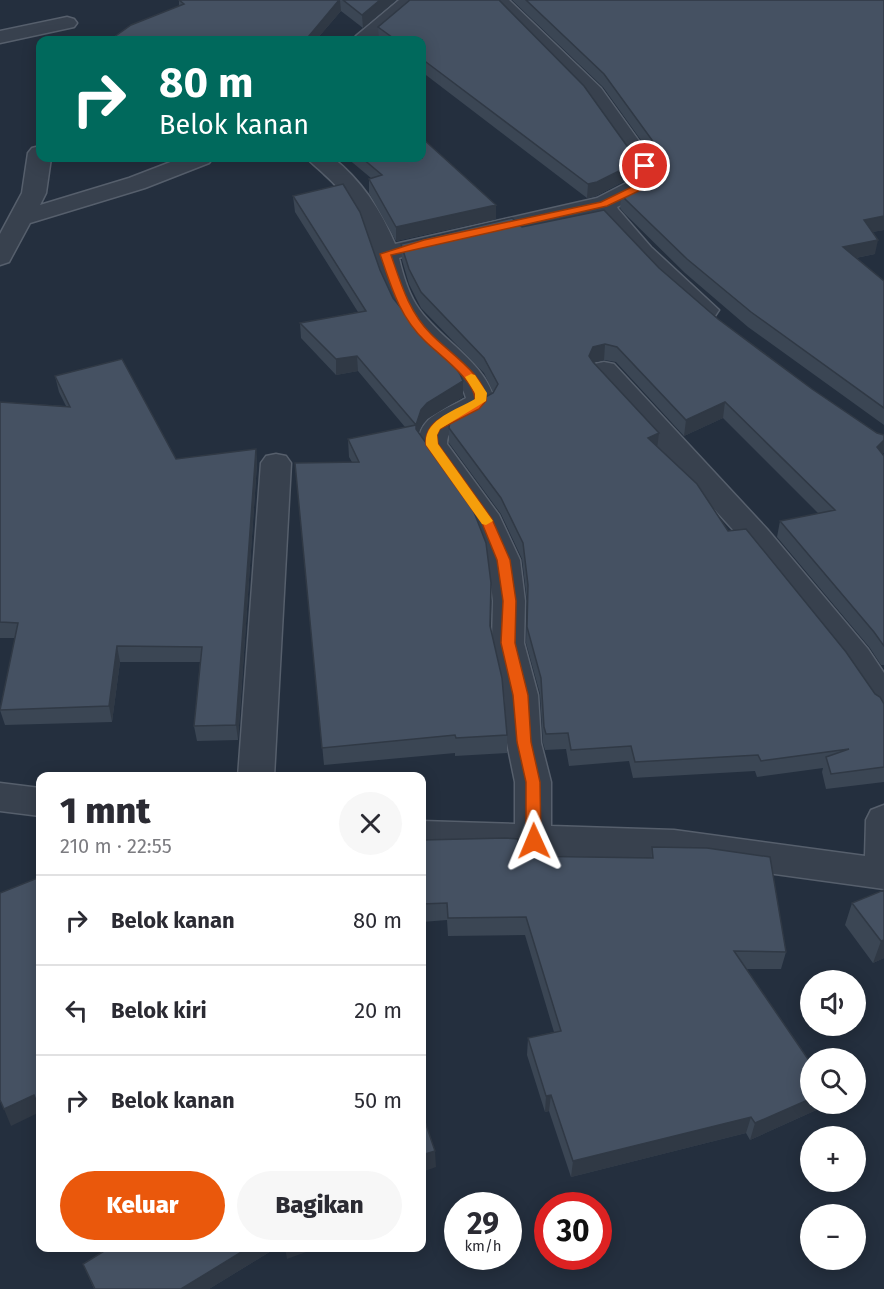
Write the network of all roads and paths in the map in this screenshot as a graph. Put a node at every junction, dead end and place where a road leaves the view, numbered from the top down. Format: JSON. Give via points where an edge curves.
{"nodes":[{"id":1,"x":411,"y":0,"type":"edge"},
{"id":2,"x":498,"y":0,"type":"edge"},
{"id":3,"x":69,"y":24,"type":"edge"},
{"id":4,"x":368,"y":36,"type":"edge"},
{"id":5,"x":0,"y":37,"type":"edge"},
{"id":6,"x":39,"y":162,"type":"edge"},
{"id":7,"x":191,"y":162,"type":"edge"},
{"id":8,"x":324,"y":162,"type":"edge"},
{"id":9,"x":604,"y":204,"type":"junction"},
{"id":10,"x":21,"y":218,"type":"junction"},
{"id":11,"x":386,"y":254,"type":"junction"},
{"id":12,"x":0,"y":257,"type":"edge"},
{"id":13,"x":721,"y":322,"type":"edge"},
{"id":14,"x":604,"y":370,"type":"edge"},
{"id":15,"x":276,"y":463,"type":"dead end"},
{"id":16,"x":884,"y":700,"type":"edge"},
{"id":17,"x":256,"y":772,"type":"edge"},
{"id":18,"x":0,"y":797,"type":"edge"},
{"id":19,"x":36,"y":802,"type":"edge"},
{"id":20,"x":884,"y":820,"type":"edge"},
{"id":21,"x":426,"y":836,"type":"edge"},
{"id":22,"x":534,"y":841,"type":"junction"},
{"id":23,"x":883,"y":874,"type":"edge"}],
"edges":[{"from":1,"to":4,"type":"street"},
{"from":2,"to":9,"type":"street","via":[[592,93],[645,166],[646,176],[639,187]]},
{"from":3,"to":5,"type":"street"},
{"from":6,"to":10,"type":"street","via":[[34,193]]},
{"from":7,"to":10,"type":"street","via":[[137,183]]},
{"from":8,"to":11,"type":"street","via":[[365,205]]},
{"from":9,"to":11,"type":"street"},
{"from":9,"to":13,"type":"street","via":[[642,252]]},
{"from":10,"to":12,"type":"street"},
{"from":11,"to":22,"type":"street","via":[[404,307],[426,336],[472,378],[481,393],[481,401],[475,406],[435,427],[432,445],[488,522],[504,560],[509,601],[508,643],[533,782]]},
{"from":14,"to":16,"type":"street","via":[[756,536],[856,658]]},
{"from":15,"to":17,"type":"street"},
{"from":18,"to":19,"type":"street"},
{"from":20,"to":23,"type":"street"},
{"from":21,"to":22,"type":"street"},
{"from":22,"to":23,"type":"street","via":[[674,845]]}]}
